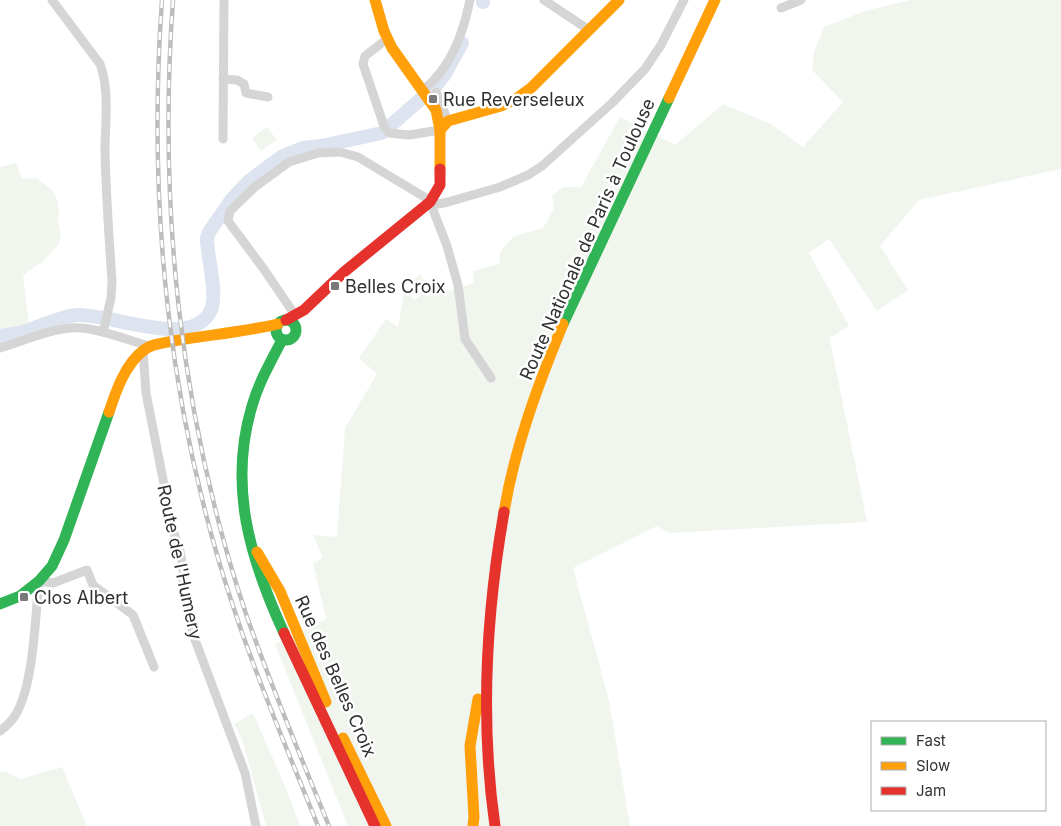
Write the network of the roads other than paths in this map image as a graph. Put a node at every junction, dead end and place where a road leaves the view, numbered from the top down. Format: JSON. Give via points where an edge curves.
{"nodes":[{"id":1,"x":52,"y":0,"type":"edge"},
{"id":2,"x":224,"y":0,"type":"edge"},
{"id":3,"x":375,"y":0,"type":"edge"},
{"id":4,"x":470,"y":0,"type":"edge"},
{"id":5,"x":544,"y":0,"type":"edge"},
{"id":6,"x":619,"y":0,"type":"edge"},
{"id":7,"x":684,"y":0,"type":"edge"},
{"id":8,"x":705,"y":0,"type":"edge"},
{"id":9,"x":715,"y":0,"type":"edge"},
{"id":10,"x":801,"y":0,"type":"edge"},
{"id":11,"x":781,"y":8,"type":"dead end"},
{"id":12,"x":589,"y":30,"type":"junction"},
{"id":13,"x":387,"y":39,"type":"junction"},
{"id":14,"x":223,"y":79,"type":"junction"},
{"id":15,"x":428,"y":93,"type":"junction"},
{"id":16,"x":268,"y":97,"type":"dead end"},
{"id":17,"x":444,"y":125,"type":"junction"},
{"id":18,"x":222,"y":139,"type":"dead end"},
{"id":19,"x":430,"y":202,"type":"junction"},
{"id":20,"x":288,"y":324,"type":"junction"},
{"id":21,"x":104,"y":332,"type":"junction"},
{"id":22,"x":0,"y":348,"type":"edge"},
{"id":23,"x":146,"y":348,"type":"junction"},
{"id":24,"x":491,"y":378,"type":"dead end"},
{"id":25,"x":264,"y":573,"type":"junction"},
{"id":26,"x":39,"y":581,"type":"junction"},
{"id":27,"x":0,"y":604,"type":"edge"},
{"id":28,"x":154,"y":667,"type":"dead end"},
{"id":29,"x":478,"y":700,"type":"junction"},
{"id":30,"x":0,"y":731,"type":"edge"},
{"id":31,"x":256,"y":826,"type":"edge"},
{"id":32,"x":375,"y":826,"type":"edge"},
{"id":33,"x":386,"y":826,"type":"edge"},
{"id":34,"x":473,"y":826,"type":"edge"},
{"id":35,"x":488,"y":826,"type":"edge"},
{"id":36,"x":495,"y":826,"type":"edge"}],
"edges":[{"from":1,"to":21,"type":"street","via":[[100,64],[104,75],[112,281]]},
{"from":2,"to":14,"type":"street"},
{"from":3,"to":13,"type":"main road"},
{"from":4,"to":15,"type":"street","via":[[452,56]]},
{"from":5,"to":12,"type":"street"},
{"from":6,"to":12,"type":"main road"},
{"from":7,"to":19,"type":"street","via":[[645,69],[542,166],[500,187],[439,204]]},
{"from":8,"to":29,"type":"main road","name":"Route Nationale de Paris à Toulouse","via":[[554,323],[515,432],[501,483],[484,583]]},
{"from":9,"to":36,"type":"main road","name":"Route Nationale de Paris à Toulouse","via":[[563,325],[541,379],[521,444],[500,535],[487,641],[488,754]]},
{"from":10,"to":11,"type":"street"},
{"from":12,"to":17,"type":"main road","via":[[516,99]]},
{"from":13,"to":15,"type":"main road"},
{"from":13,"to":17,"type":"street","via":[[365,56],[362,64],[386,129],[409,135]]},
{"from":14,"to":16,"type":"street","via":[[244,84],[246,93]]},
{"from":14,"to":18,"type":"street"},
{"from":15,"to":17,"type":"main road"},
{"from":17,"to":19,"type":"main road","via":[[441,178]]},
{"from":19,"to":20,"type":"main road","name":"Rue des Belles Croix","via":[[350,266]]},
{"from":19,"to":20,"type":"street","via":[[358,157],[340,152],[318,153],[289,162],[256,186],[230,211],[228,221],[263,268]]},
{"from":19,"to":24,"type":"street","via":[[458,285],[465,339]]},
{"from":20,"to":23,"type":"main road","via":[[206,334]]},
{"from":20,"to":25,"type":"main road","name":"Rue des Belles Croix","via":[[252,401],[240,470],[241,495],[251,542]]},
{"from":21,"to":22,"type":"street","via":[[71,328]]},
{"from":21,"to":23,"type":"street"},
{"from":23,"to":26,"type":"main road","via":[[118,385],[64,540],[52,566]]},
{"from":23,"to":31,"type":"street","name":"Route de l'Humery","via":[[146,393],[180,551],[186,608],[245,773]]},
{"from":25,"to":32,"type":"main road","name":"Rue des Belles Croix"},
{"from":25,"to":33,"type":"main road","name":"Rue des Belles Croix","via":[[280,591],[330,711]]},
{"from":26,"to":27,"type":"main road","via":[[20,596]]},
{"from":26,"to":28,"type":"street","via":[[53,583],[87,570],[93,585],[132,615]]},
{"from":26,"to":30,"type":"street","via":[[24,694],[16,714]]},
{"from":29,"to":34,"type":"main road","via":[[470,746]]},
{"from":29,"to":35,"type":"main road","name":"Route Nationale de Paris à Toulouse","via":[[479,756]]}]}
